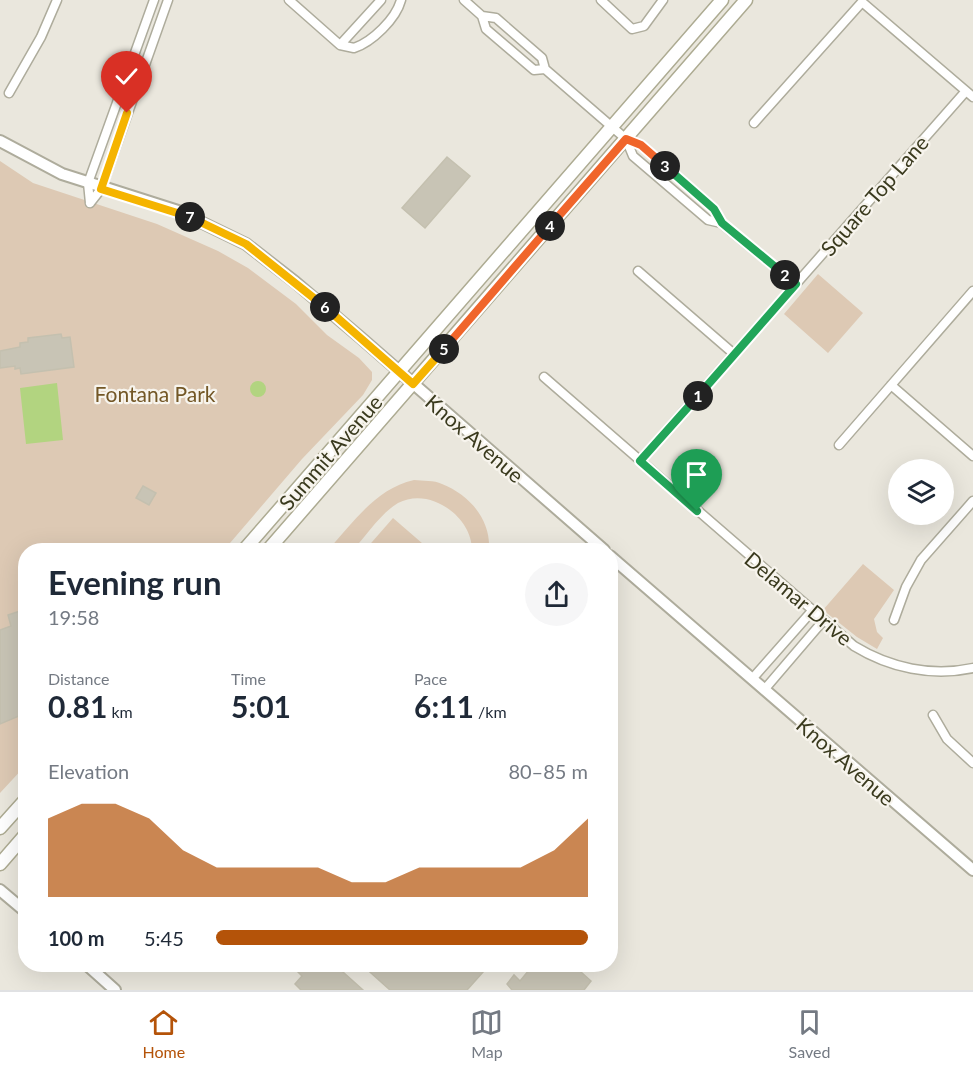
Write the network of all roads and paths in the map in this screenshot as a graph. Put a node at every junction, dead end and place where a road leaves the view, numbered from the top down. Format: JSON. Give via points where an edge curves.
{"nodes":[{"id":1,"x":57,"y":0,"type":"edge"},
{"id":2,"x":154,"y":0,"type":"edge"},
{"id":3,"x":168,"y":0,"type":"edge"},
{"id":4,"x":289,"y":0,"type":"edge"},
{"id":5,"x":381,"y":0,"type":"edge"},
{"id":6,"x":400,"y":0,"type":"edge"},
{"id":7,"x":464,"y":0,"type":"edge"},
{"id":8,"x":601,"y":0,"type":"edge"},
{"id":9,"x":663,"y":0,"type":"edge"},
{"id":10,"x":722,"y":0,"type":"edge"},
{"id":11,"x":746,"y":0,"type":"edge"},
{"id":12,"x":482,"y":16,"type":"junction"},
{"id":13,"x":340,"y":45,"type":"junction"},
{"id":14,"x":545,"y":69,"type":"junction"},
{"id":15,"x":966,"y":91,"type":"junction"},
{"id":16,"x":9,"y":93,"type":"dead end"},
{"id":17,"x":973,"y":97,"type":"edge"},
{"id":18,"x":754,"y":123,"type":"dead end"},
{"id":19,"x":611,"y":127,"type":"junction"},
{"id":20,"x":626,"y":139,"type":"junction"},
{"id":21,"x":0,"y":141,"type":"edge"},
{"id":22,"x":88,"y":183,"type":"junction"},
{"id":23,"x":690,"y":187,"type":"junction"},
{"id":24,"x":101,"y":189,"type":"junction"},
{"id":25,"x":681,"y":198,"type":"junction"},
{"id":26,"x":722,"y":223,"type":"junction"},
{"id":27,"x":638,"y":271,"type":"dead end"},
{"id":28,"x":796,"y":284,"type":"junction"},
{"id":29,"x":973,"y":291,"type":"edge"},
{"id":30,"x":734,"y":354,"type":"junction"},
{"id":31,"x":399,"y":372,"type":"junction"},
{"id":32,"x":544,"y":377,"type":"dead end"},
{"id":33,"x":413,"y":384,"type":"junction"},
{"id":34,"x":891,"y":385,"type":"junction"},
{"id":35,"x":839,"y":445,"type":"dead end"},
{"id":36,"x":973,"y":456,"type":"edge"},
{"id":37,"x":640,"y":461,"type":"junction"},
{"id":38,"x":973,"y":501,"type":"edge"},
{"id":39,"x":250,"y":543,"type":"edge"},
{"id":40,"x":274,"y":543,"type":"edge"},
{"id":41,"x":596,"y":543,"type":"edge"},
{"id":42,"x":618,"y":563,"type":"edge"},
{"id":43,"x":812,"y":611,"type":"junction"},
{"id":44,"x":894,"y":620,"type":"dead end"},
{"id":45,"x":823,"y":621,"type":"junction"},
{"id":46,"x":973,"y":668,"type":"edge"},
{"id":47,"x":752,"y":679,"type":"junction"},
{"id":48,"x":764,"y":690,"type":"junction"},
{"id":49,"x":933,"y":715,"type":"dead end"},
{"id":50,"x":973,"y":763,"type":"edge"},
{"id":51,"x":18,"y":808,"type":"edge"},
{"id":52,"x":0,"y":828,"type":"edge"},
{"id":53,"x":18,"y":843,"type":"edge"},
{"id":54,"x":0,"y":864,"type":"edge"},
{"id":55,"x":973,"y":870,"type":"edge"},
{"id":56,"x":0,"y":890,"type":"edge"},
{"id":57,"x":18,"y":905,"type":"edge"},
{"id":58,"x":95,"y":972,"type":"edge"},
{"id":59,"x":115,"y":990,"type":"edge"}],
"edges":[{"from":1,"to":16,"type":"street"},
{"from":2,"to":22,"type":"street"},
{"from":3,"to":24,"type":"street"},
{"from":4,"to":13,"type":"street"},
{"from":5,"to":13,"type":"street"},
{"from":6,"to":13,"type":"street","via":[[399,8],[364,44],[354,48]]},
{"from":7,"to":12,"type":"street"},
{"from":8,"to":9,"type":"street","via":[[632,29],[644,26]]},
{"from":10,"to":19,"type":"main road","name":"Summit Avenue"},
{"from":11,"to":20,"type":"main road","name":"Summit Avenue"},
{"from":12,"to":14,"type":"street","via":[[496,18],[542,58]]},
{"from":12,"to":14,"type":"street","via":[[486,29],[534,70]]},
{"from":14,"to":19,"type":"street"},
{"from":15,"to":17,"type":"street"},
{"from":15,"to":18,"type":"street","via":[[862,2]]},
{"from":15,"to":28,"type":"street","name":"Square Top Lane"},
{"from":19,"to":20,"type":"street"},
{"from":19,"to":31,"type":"main road","name":"Summit Avenue"},
{"from":20,"to":23,"type":"street","via":[[641,145]]},
{"from":20,"to":25,"type":"street","via":[[633,156]]},
{"from":20,"to":33,"type":"main road","name":"Summit Avenue"},
{"from":21,"to":22,"type":"street","name":"Knox Avenue","via":[[42,166]]},
{"from":22,"to":24,"type":"street","name":"Knox Avenue"},
{"from":22,"to":24,"type":"street","via":[[90,203]]},
{"from":23,"to":25,"type":"street"},
{"from":23,"to":26,"type":"street","via":[[714,209]]},
{"from":24,"to":31,"type":"street","name":"Knox Avenue","via":[[178,212],[246,244]]},
{"from":25,"to":26,"type":"street","via":[[708,220]]},
{"from":26,"to":28,"type":"street"},
{"from":27,"to":30,"type":"street"},
{"from":28,"to":30,"type":"street","name":"Square Top Lane"},
{"from":29,"to":34,"type":"street"},
{"from":30,"to":37,"type":"street","name":"Square Top Lane"},
{"from":31,"to":33,"type":"street","name":"Knox Avenue"},
{"from":31,"to":39,"type":"main road","name":"Summit Avenue"},
{"from":32,"to":37,"type":"street","name":"Delamar Drive"},
{"from":33,"to":40,"type":"main road","name":"Summit Avenue"},
{"from":33,"to":41,"type":"street","name":"Knox Avenue"},
{"from":34,"to":35,"type":"street"},
{"from":34,"to":36,"type":"street"},
{"from":37,"to":43,"type":"street","name":"Delamar Drive"},
{"from":38,"to":44,"type":"street","via":[[921,560]]},
{"from":42,"to":47,"type":"street","name":"Knox Avenue"},
{"from":43,"to":45,"type":"street","name":"Delamar Drive"},
{"from":43,"to":47,"type":"street"},
{"from":45,"to":46,"type":"street","name":"Delamar Drive","via":[[874,658],[895,665],[933,672]]},
{"from":45,"to":48,"type":"street"},
{"from":47,"to":48,"type":"street","name":"Knox Avenue"},
{"from":48,"to":55,"type":"street","name":"Knox Avenue"},
{"from":49,"to":50,"type":"street","via":[[947,739]]},
{"from":51,"to":52,"type":"main road"},
{"from":53,"to":54,"type":"main road"},
{"from":56,"to":57,"type":"street"},
{"from":58,"to":59,"type":"street"}]}
